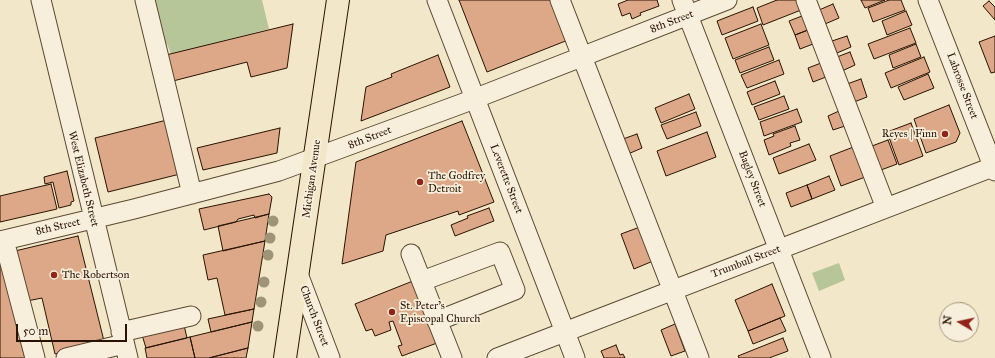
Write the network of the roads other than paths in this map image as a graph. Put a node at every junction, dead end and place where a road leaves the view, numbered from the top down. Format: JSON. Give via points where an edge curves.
{"nodes":[{"id":1,"x":41,"y":0,"type":"edge"},
{"id":2,"x":145,"y":0,"type":"edge"},
{"id":3,"x":338,"y":0,"type":"edge"},
{"id":4,"x":437,"y":0,"type":"edge"},
{"id":5,"x":560,"y":0,"type":"edge"},
{"id":6,"x":727,"y":0,"type":"edge"},
{"id":7,"x":806,"y":0,"type":"edge"},
{"id":8,"x":928,"y":0,"type":"edge"},
{"id":9,"x":685,"y":8,"type":"edge"},
{"id":10,"x":582,"y":56,"type":"junction"},
{"id":11,"x":475,"y":98,"type":"junction"},
{"id":12,"x":315,"y":158,"type":"junction"},
{"id":13,"x":994,"y":168,"type":"edge"},
{"id":14,"x":192,"y":194,"type":"junction"},
{"id":15,"x":886,"y":208,"type":"junction"},
{"id":16,"x":93,"y":219,"type":"junction"},
{"id":17,"x":2,"y":240,"type":"edge"},
{"id":18,"x":779,"y":250,"type":"junction"},
{"id":19,"x":411,"y":254,"type":"dead end"},
{"id":20,"x":298,"y":274,"type":"junction"},
{"id":21,"x":422,"y":281,"type":"junction"},
{"id":22,"x":673,"y":290,"type":"junction"},
{"id":23,"x":191,"y":316,"type":"dead end"},
{"id":24,"x":437,"y":321,"type":"junction"},
{"id":25,"x":565,"y":332,"type":"junction"},
{"id":26,"x":124,"y":345,"type":"edge"},
{"id":27,"x":35,"y":358,"type":"edge"},
{"id":28,"x":66,"y":358,"type":"edge"},
{"id":29,"x":285,"y":358,"type":"edge"},
{"id":30,"x":330,"y":358,"type":"edge"},
{"id":31,"x":452,"y":358,"type":"edge"},
{"id":32,"x":497,"y":358,"type":"edge"},
{"id":33,"x":575,"y":358,"type":"edge"},
{"id":34,"x":699,"y":358,"type":"edge"},
{"id":35,"x":821,"y":358,"type":"edge"}],
"edges":[{"from":1,"to":16,"type":"street","name":"West Elizabeth Street"},
{"from":2,"to":14,"type":"street"},
{"from":3,"to":12,"type":"main road","name":"Michigan Avenue"},
{"from":4,"to":11,"type":"street","name":"Leverette Street"},
{"from":5,"to":10,"type":"street"},
{"from":6,"to":9,"type":"street","name":"8th Street"},
{"from":7,"to":15,"type":"street"},
{"from":8,"to":13,"type":"street","name":"Labrosse Street"},
{"from":9,"to":10,"type":"street","name":"8th Street"},
{"from":9,"to":18,"type":"street","name":"Bagley Street"},
{"from":10,"to":11,"type":"street","name":"8th Street"},
{"from":10,"to":22,"type":"street"},
{"from":11,"to":12,"type":"street","name":"8th Street"},
{"from":11,"to":25,"type":"street","name":"Leverette Street"},
{"from":12,"to":14,"type":"street","name":"8th Street","via":[[278,171]]},
{"from":12,"to":20,"type":"main road","name":"Michigan Avenue"},
{"from":13,"to":15,"type":"street","name":"Trumbull Street"},
{"from":14,"to":16,"type":"street","name":"8th Street"},
{"from":15,"to":18,"type":"street","name":"Trumbull Street"},
{"from":16,"to":17,"type":"street","name":"8th Street"},
{"from":16,"to":26,"type":"street","name":"West Elizabeth Street"},
{"from":17,"to":27,"type":"street"},
{"from":18,"to":22,"type":"street","name":"Trumbull Street"},
{"from":18,"to":35,"type":"street","name":"Bagley Street"},
{"from":19,"to":21,"type":"street"},
{"from":20,"to":29,"type":"main road","name":"Michigan Avenue"},
{"from":20,"to":30,"type":"street","name":"Church Street"},
{"from":21,"to":24,"type":"street"},
{"from":21,"to":24,"type":"street","via":[[500,252],[515,290]]},
{"from":22,"to":25,"type":"street","name":"Trumbull Street"},
{"from":22,"to":34,"type":"street"},
{"from":23,"to":26,"type":"street"},
{"from":24,"to":31,"type":"street"},
{"from":25,"to":32,"type":"street","name":"Trumbull Street"},
{"from":25,"to":33,"type":"street","name":"Leverette Street"},
{"from":26,"to":28,"type":"street"}]}
